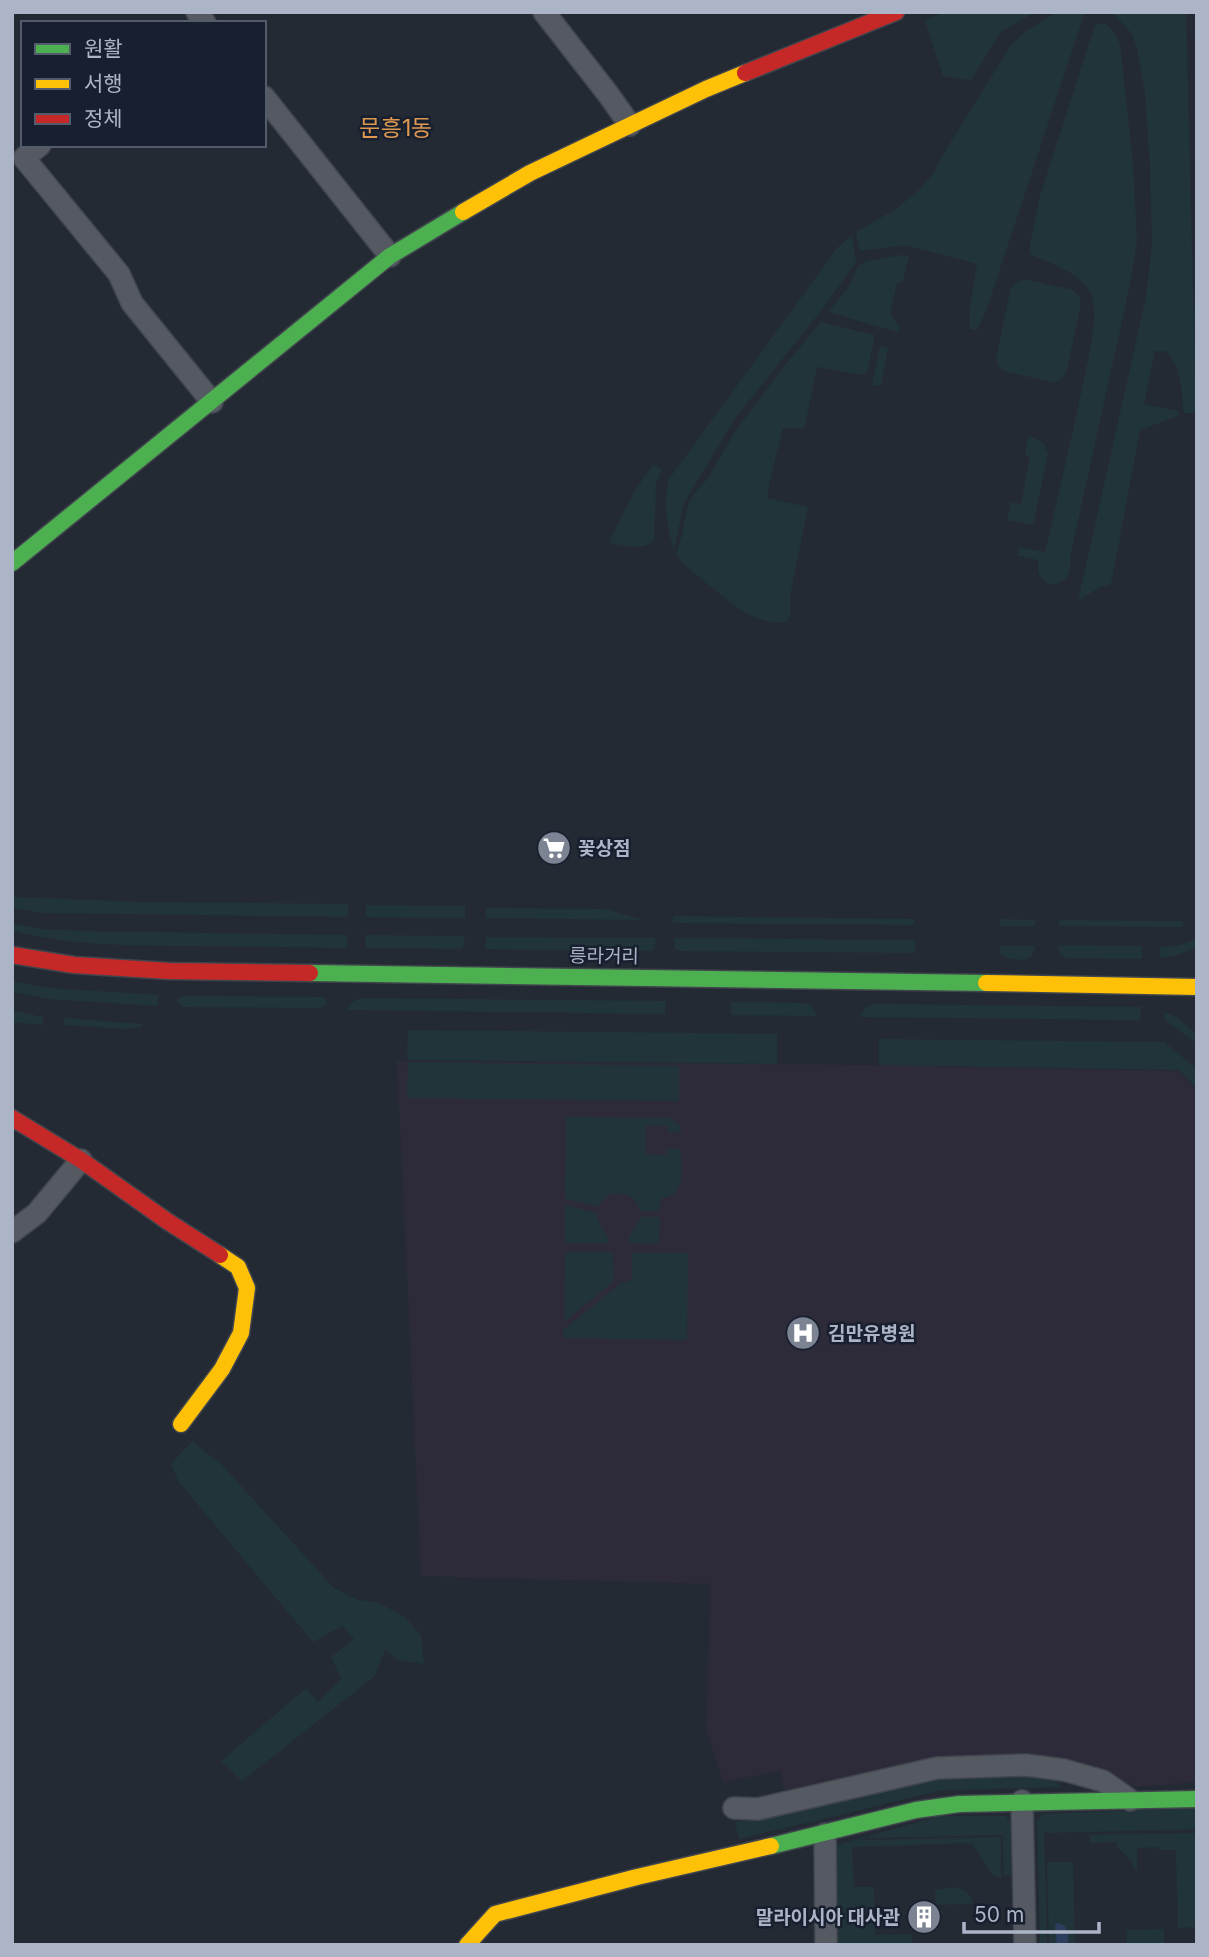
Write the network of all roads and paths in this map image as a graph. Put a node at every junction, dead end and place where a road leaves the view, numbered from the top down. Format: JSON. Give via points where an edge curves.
{"nodes":[{"id":1,"x":544,"y":12,"type":"edge"},
{"id":2,"x":896,"y":12,"type":"edge"},
{"id":3,"x":266,"y":100,"type":"edge"},
{"id":4,"x":630,"y":125,"type":"junction"},
{"id":5,"x":38,"y":147,"type":"edge"},
{"id":6,"x":390,"y":256,"type":"junction"},
{"id":7,"x":212,"y":402,"type":"junction"},
{"id":8,"x":12,"y":563,"type":"edge"},
{"id":9,"x":12,"y":955,"type":"edge"},
{"id":10,"x":1197,"y":987,"type":"edge"},
{"id":11,"x":12,"y":1118,"type":"edge"},
{"id":12,"x":81,"y":1160,"type":"junction"},
{"id":13,"x":12,"y":1232,"type":"edge"},
{"id":14,"x":181,"y":1424,"type":"dead end"},
{"id":15,"x":1197,"y":1799,"type":"edge"},
{"id":16,"x":1130,"y":1800,"type":"junction"},
{"id":17,"x":1022,"y":1801,"type":"junction"},
{"id":18,"x":734,"y":1808,"type":"dead end"},
{"id":19,"x":825,"y":1834,"type":"junction"},
{"id":20,"x":467,"y":1945,"type":"edge"},
{"id":21,"x":826,"y":1945,"type":"edge"},
{"id":22,"x":1025,"y":1945,"type":"edge"}],
"edges":[{"from":1,"to":4,"type":"street"},
{"from":2,"to":4,"type":"street"},
{"from":3,"to":6,"type":"street"},
{"from":4,"to":6,"type":"street","via":[[530,173]]},
{"from":5,"to":7,"type":"street","via":[[24,158],[119,274],[132,303]]},
{"from":6,"to":7,"type":"street"},
{"from":7,"to":8,"type":"street"},
{"from":9,"to":10,"type":"street","name":"릉라거리","via":[[169,971]]},
{"from":11,"to":12,"type":"street"},
{"from":12,"to":13,"type":"street","via":[[37,1213]]},
{"from":12,"to":14,"type":"street","via":[[238,1267],[247,1288],[241,1333],[222,1369]]},
{"from":15,"to":16,"type":"street"},
{"from":16,"to":17,"type":"street"},
{"from":16,"to":18,"type":"street","via":[[1103,1781],[1026,1765],[937,1768],[758,1809]]},
{"from":17,"to":19,"type":"street","via":[[942,1805]]},
{"from":17,"to":22,"type":"street","via":[[1013,1887]]},
{"from":19,"to":20,"type":"street","via":[[638,1887],[495,1914]]},
{"from":19,"to":21,"type":"street"}]}
